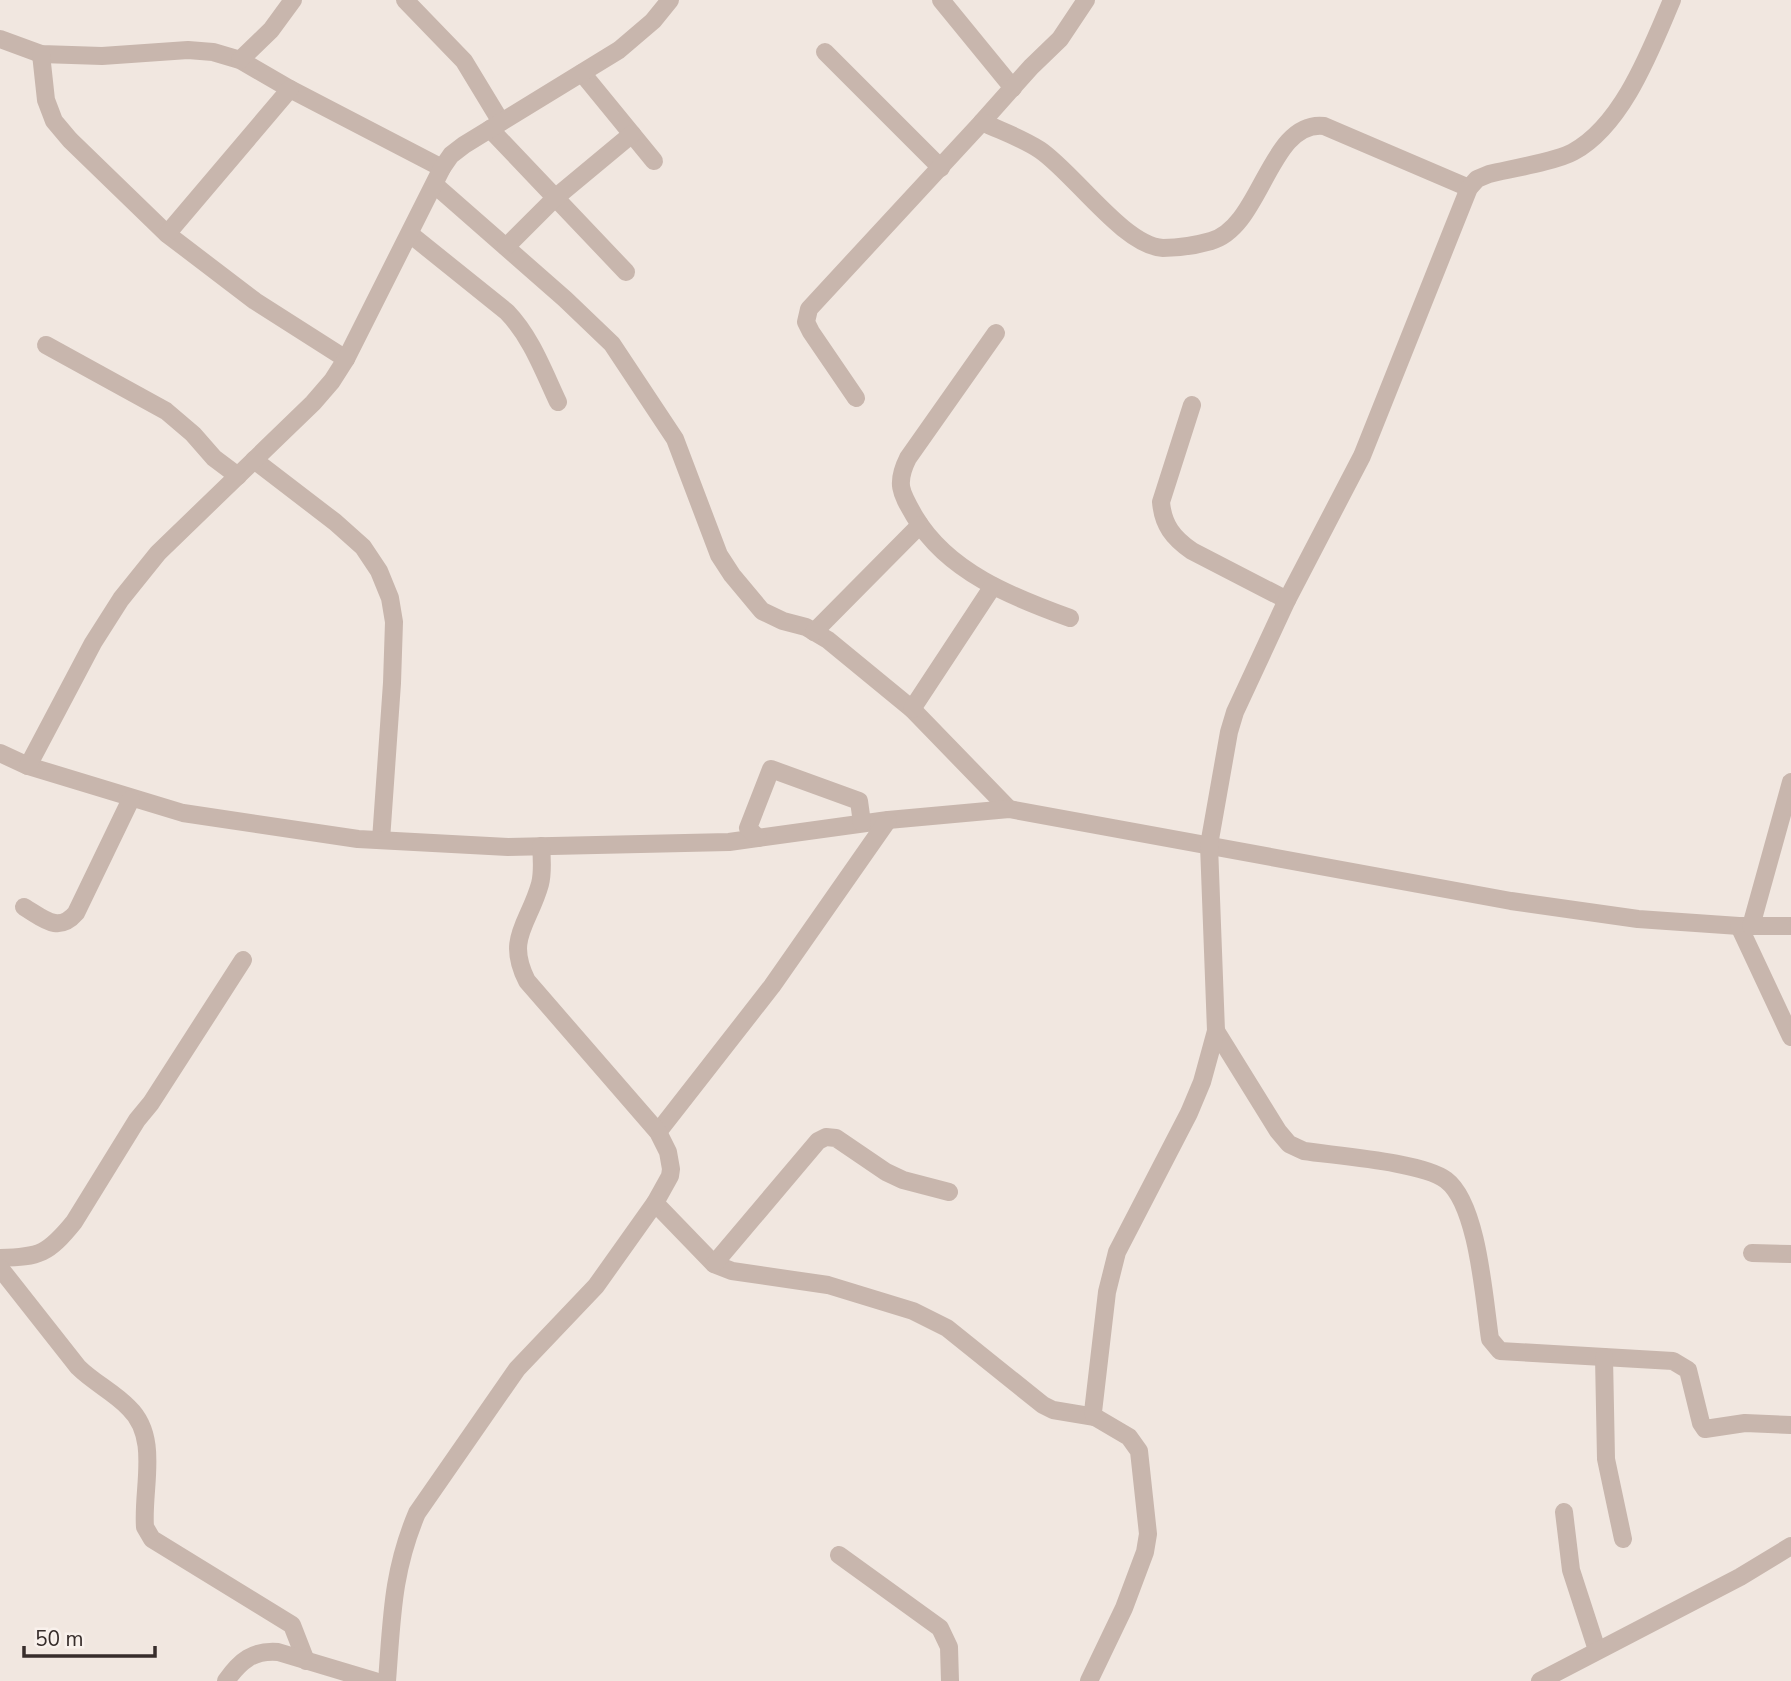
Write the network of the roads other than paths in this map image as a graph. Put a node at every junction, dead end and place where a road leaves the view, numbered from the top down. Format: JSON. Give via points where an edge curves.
{"nodes":[{"id":1,"x":293,"y":0,"type":"edge"},
{"id":2,"x":405,"y":0,"type":"edge"},
{"id":3,"x":670,"y":0,"type":"edge"},
{"id":4,"x":941,"y":0,"type":"edge"},
{"id":5,"x":1086,"y":0,"type":"edge"},
{"id":6,"x":1672,"y":0,"type":"edge"},
{"id":7,"x":0,"y":39,"type":"edge"},
{"id":8,"x":825,"y":52,"type":"dead end"},
{"id":9,"x":41,"y":54,"type":"junction"},
{"id":10,"x":240,"y":60,"type":"junction"},
{"id":11,"x":582,"y":73,"type":"junction"},
{"id":12,"x":1013,"y":88,"type":"junction"},
{"id":13,"x":290,"y":89,"type":"junction"},
{"id":14,"x":982,"y":122,"type":"junction"},
{"id":15,"x":496,"y":125,"type":"junction"},
{"id":16,"x":632,"y":134,"type":"junction"},
{"id":17,"x":654,"y":161,"type":"dead end"},
{"id":18,"x":941,"y":168,"type":"junction"},
{"id":19,"x":438,"y":176,"type":"junction"},
{"id":20,"x":1469,"y":188,"type":"junction"},
{"id":21,"x":555,"y":198,"type":"junction"},
{"id":22,"x":167,"y":234,"type":"junction"},
{"id":23,"x":410,"y":234,"type":"junction"},
{"id":24,"x":506,"y":247,"type":"junction"},
{"id":25,"x":626,"y":272,"type":"dead end"},
{"id":26,"x":996,"y":333,"type":"dead end"},
{"id":27,"x":46,"y":345,"type":"dead end"},
{"id":28,"x":346,"y":359,"type":"junction"},
{"id":29,"x":856,"y":398,"type":"dead end"},
{"id":30,"x":558,"y":402,"type":"dead end"},
{"id":31,"x":1192,"y":404,"type":"dead end"},
{"id":32,"x":254,"y":460,"type":"junction"},
{"id":33,"x":238,"y":476,"type":"junction"},
{"id":34,"x":920,"y":525,"type":"junction"},
{"id":35,"x":993,"y":586,"type":"junction"},
{"id":36,"x":1287,"y":600,"type":"junction"},
{"id":37,"x":1070,"y":618,"type":"dead end"},
{"id":38,"x":814,"y":632,"type":"junction"},
{"id":39,"x":912,"y":709,"type":"junction"},
{"id":40,"x":0,"y":753,"type":"edge"},
{"id":41,"x":28,"y":766,"type":"junction"},
{"id":42,"x":1791,"y":782,"type":"edge"},
{"id":43,"x":131,"y":799,"type":"junction"},
{"id":44,"x":1009,"y":808,"type":"junction"},
{"id":45,"x":888,"y":820,"type":"junction"},
{"id":46,"x":862,"y":823,"type":"junction"},
{"id":47,"x":758,"y":838,"type":"junction"},
{"id":48,"x":381,"y":840,"type":"junction"},
{"id":49,"x":1209,"y":845,"type":"junction"},
{"id":50,"x":541,"y":846,"type":"junction"},
{"id":51,"x":24,"y":907,"type":"dead end"},
{"id":52,"x":1745,"y":926,"type":"junction"},
{"id":53,"x":1791,"y":926,"type":"edge"},
{"id":54,"x":243,"y":960,"type":"dead end"},
{"id":55,"x":1216,"y":1031,"type":"junction"},
{"id":56,"x":1791,"y":1037,"type":"edge"},
{"id":57,"x":658,"y":1132,"type":"junction"},
{"id":58,"x":949,"y":1192,"type":"dead end"},
{"id":59,"x":655,"y":1203,"type":"junction"},
{"id":60,"x":1752,"y":1253,"type":"dead end"},
{"id":61,"x":1791,"y":1254,"type":"edge"},
{"id":62,"x":0,"y":1258,"type":"edge"},
{"id":63,"x":714,"y":1264,"type":"junction"},
{"id":64,"x":0,"y":1268,"type":"edge"},
{"id":65,"x":1604,"y":1357,"type":"junction"},
{"id":66,"x":1095,"y":1417,"type":"junction"},
{"id":67,"x":1791,"y":1425,"type":"edge"},
{"id":68,"x":1564,"y":1512,"type":"dead end"},
{"id":69,"x":1623,"y":1539,"type":"dead end"},
{"id":70,"x":1791,"y":1546,"type":"edge"},
{"id":71,"x":839,"y":1555,"type":"dead end"},
{"id":72,"x":1597,"y":1650,"type":"junction"},
{"id":73,"x":306,"y":1661,"type":"junction"},
{"id":74,"x":226,"y":1681,"type":"edge"},
{"id":75,"x":375,"y":1681,"type":"edge"},
{"id":76,"x":387,"y":1681,"type":"edge"},
{"id":77,"x":950,"y":1681,"type":"edge"},
{"id":78,"x":1089,"y":1681,"type":"edge"},
{"id":79,"x":1540,"y":1681,"type":"edge"}],
"edges":[{"from":1,"to":10,"type":"street"},
{"from":2,"to":15,"type":"street","via":[[464,61]]},
{"from":3,"to":11,"type":"street","via":[[636,36]]},
{"from":4,"to":12,"type":"street"},
{"from":5,"to":12,"type":"street","via":[[1060,39]]},
{"from":6,"to":20,"type":"street","via":[[1629,91],[1596,134],[1572,153],[1489,174]]},
{"from":7,"to":9,"type":"street"},
{"from":8,"to":18,"type":"street"},
{"from":9,"to":10,"type":"street","via":[[102,56],[188,50]]},
{"from":9,"to":22,"type":"street","via":[[46,100],[54,121]]},
{"from":10,"to":13,"type":"street"},
{"from":11,"to":15,"type":"street"},
{"from":11,"to":16,"type":"street"},
{"from":12,"to":14,"type":"street"},
{"from":13,"to":19,"type":"street"},
{"from":13,"to":22,"type":"street"},
{"from":14,"to":18,"type":"street"},
{"from":14,"to":20,"type":"street","via":[[1040,150],[1128,233],[1162,248],[1214,240],[1227,232],[1241,218],[1289,139],[1313,124]]},
{"from":15,"to":19,"type":"street","via":[[451,155]]},
{"from":15,"to":21,"type":"street"},
{"from":16,"to":17,"type":"street"},
{"from":16,"to":21,"type":"street"},
{"from":18,"to":29,"type":"street","via":[[809,309],[806,321],[811,332]]},
{"from":19,"to":23,"type":"street"},
{"from":19,"to":24,"type":"street"},
{"from":20,"to":36,"type":"street","via":[[1362,456]]},
{"from":21,"to":24,"type":"street"},
{"from":21,"to":25,"type":"street"},
{"from":22,"to":28,"type":"street","via":[[255,301]]},
{"from":23,"to":28,"type":"street"},
{"from":23,"to":30,"type":"street","via":[[519,324]]},
{"from":24,"to":38,"type":"street","via":[[590,321],[628,365],[675,439],[719,555],[745,592],[762,611]]},
{"from":26,"to":34,"type":"street","via":[[900,474],[903,495]]},
{"from":27,"to":33,"type":"street","via":[[166,411]]},
{"from":28,"to":32,"type":"street","via":[[313,403]]},
{"from":31,"to":36,"type":"street","via":[[1161,502],[1169,530],[1192,551]]},
{"from":32,"to":33,"type":"street"},
{"from":32,"to":48,"type":"street","via":[[363,547],[390,597],[394,622]]},
{"from":33,"to":41,"type":"street","via":[[158,554],[121,598]]},
{"from":34,"to":35,"type":"street","via":[[950,557]]},
{"from":34,"to":38,"type":"street"},
{"from":35,"to":37,"type":"street"},
{"from":35,"to":39,"type":"street"},
{"from":36,"to":49,"type":"street","via":[[1235,712]]},
{"from":38,"to":39,"type":"street"},
{"from":39,"to":44,"type":"street"},
{"from":40,"to":41,"type":"street"},
{"from":41,"to":43,"type":"street"},
{"from":42,"to":52,"type":"street"},
{"from":43,"to":48,"type":"street","via":[[183,813]]},
{"from":43,"to":51,"type":"street","via":[[70,920],[53,924]]},
{"from":44,"to":45,"type":"street"},
{"from":44,"to":49,"type":"street"},
{"from":45,"to":46,"type":"street"},
{"from":45,"to":57,"type":"street","via":[[772,986]]},
{"from":46,"to":47,"type":"street"},
{"from":46,"to":47,"type":"street","via":[[859,801],[771,769],[748,828]]},
{"from":47,"to":50,"type":"street"},
{"from":48,"to":50,"type":"street"},
{"from":49,"to":52,"type":"street","via":[[1511,901],[1637,919]]},
{"from":49,"to":55,"type":"street"},
{"from":50,"to":57,"type":"street","via":[[540,883],[517,942],[520,967],[527,981]]},
{"from":52,"to":53,"type":"street"},
{"from":52,"to":56,"type":"street"},
{"from":54,"to":62,"type":"street","via":[[62,1237],[46,1252]]},
{"from":55,"to":65,"type":"street","via":[[1289,1144],[1304,1151],[1424,1169],[1447,1180],[1471,1221],[1495,1347],[1510,1353]]},
{"from":55,"to":66,"type":"street","via":[[1189,1113],[1116,1252]]},
{"from":57,"to":59,"type":"street","via":[[671,1169]]},
{"from":58,"to":63,"type":"street","via":[[894,1176],[836,1138],[826,1137]]},
{"from":59,"to":63,"type":"street"},
{"from":59,"to":76,"type":"street","via":[[596,1286],[517,1369],[417,1513],[394,1587]]},
{"from":60,"to":61,"type":"street"},
{"from":63,"to":66,"type":"street","via":[[828,1286],[914,1311],[947,1328],[1043,1405]]},
{"from":64,"to":73,"type":"street","via":[[78,1367],[138,1417],[146,1433],[145,1527],[152,1539],[292,1625]]},
{"from":65,"to":67,"type":"street","via":[[1680,1364],[1688,1370],[1705,1429],[1745,1423]]},
{"from":65,"to":69,"type":"street","via":[[1606,1459]]},
{"from":66,"to":78,"type":"street","via":[[1129,1437],[1139,1451],[1148,1534],[1129,1595]]},
{"from":68,"to":72,"type":"street","via":[[1571,1570]]},
{"from":70,"to":72,"type":"street"},
{"from":71,"to":77,"type":"street","via":[[940,1628],[949,1647]]},
{"from":72,"to":79,"type":"street"},
{"from":73,"to":74,"type":"street","via":[[263,1651],[237,1665]]},
{"from":73,"to":75,"type":"street"}]}
